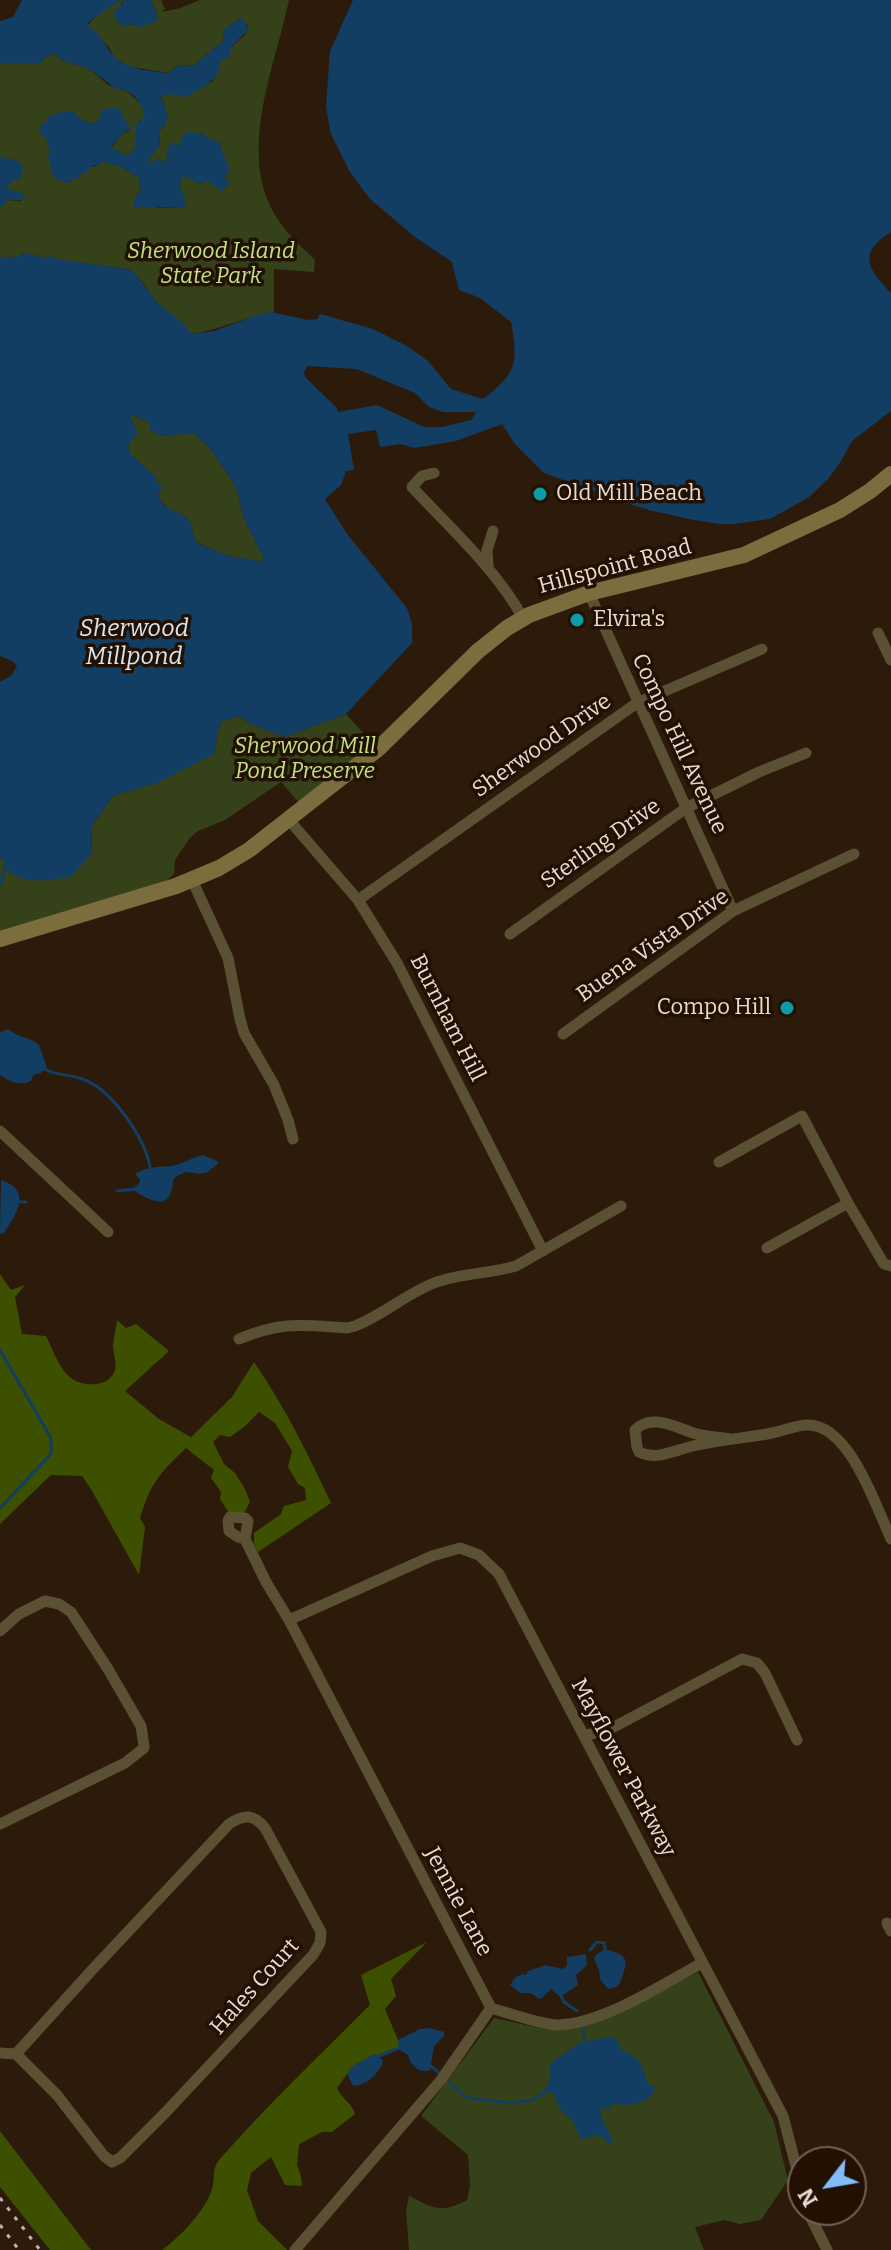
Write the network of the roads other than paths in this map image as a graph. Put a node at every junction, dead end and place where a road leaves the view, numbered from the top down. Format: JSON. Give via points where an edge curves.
{"nodes":[{"id":1,"x":434,"y":473,"type":"dead end"},
{"id":2,"x":891,"y":474,"type":"edge"},
{"id":3,"x":493,"y":531,"type":"dead end"},
{"id":4,"x":488,"y":567,"type":"junction"},
{"id":5,"x":589,"y":593,"type":"junction"},
{"id":6,"x":523,"y":618,"type":"junction"},
{"id":7,"x":878,"y":633,"type":"dead end"},
{"id":8,"x":762,"y":649,"type":"dead end"},
{"id":9,"x":891,"y":660,"type":"edge"},
{"id":10,"x":637,"y":703,"type":"junction"},
{"id":11,"x":806,"y":753,"type":"dead end"},
{"id":12,"x":686,"y":808,"type":"junction"},
{"id":13,"x":289,"y":820,"type":"junction"},
{"id":14,"x":854,"y":854,"type":"dead end"},
{"id":15,"x":192,"y":880,"type":"junction"},
{"id":16,"x":358,"y":900,"type":"junction"},
{"id":17,"x":733,"y":911,"type":"junction"},
{"id":18,"x":510,"y":934,"type":"dead end"},
{"id":19,"x":0,"y":939,"type":"edge"},
{"id":20,"x":563,"y":1034,"type":"dead end"},
{"id":21,"x":0,"y":1131,"type":"edge"},
{"id":22,"x":293,"y":1139,"type":"dead end"},
{"id":23,"x":719,"y":1162,"type":"dead end"},
{"id":24,"x":848,"y":1203,"type":"junction"},
{"id":25,"x":621,"y":1206,"type":"dead end"},
{"id":26,"x":108,"y":1232,"type":"dead end"},
{"id":27,"x":767,"y":1248,"type":"dead end"},
{"id":28,"x":543,"y":1251,"type":"junction"},
{"id":29,"x":891,"y":1266,"type":"edge"},
{"id":30,"x":239,"y":1339,"type":"dead end"},
{"id":31,"x":731,"y":1439,"type":"junction"},
{"id":32,"x":245,"y":1539,"type":"dead end"},
{"id":33,"x":891,"y":1539,"type":"edge"},
{"id":34,"x":289,"y":1620,"type":"junction"},
{"id":35,"x":0,"y":1631,"type":"edge"},
{"id":36,"x":612,"y":1728,"type":"junction"},
{"id":37,"x":584,"y":1736,"type":"junction"},
{"id":38,"x":797,"y":1740,"type":"dead end"},
{"id":39,"x":594,"y":1756,"type":"junction"},
{"id":40,"x":0,"y":1824,"type":"edge"},
{"id":41,"x":702,"y":1963,"type":"junction"},
{"id":42,"x":491,"y":2008,"type":"junction"},
{"id":43,"x":0,"y":2053,"type":"edge"},
{"id":44,"x":16,"y":2054,"type":"junction"},
{"id":45,"x":791,"y":2146,"type":"edge"},
{"id":46,"x":815,"y":2226,"type":"edge"},
{"id":47,"x":295,"y":2250,"type":"edge"},
{"id":48,"x":827,"y":2250,"type":"edge"}],
"edges":[{"from":1,"to":4,"type":"street","via":[[412,487]]},
{"from":2,"to":5,"type":"street","name":"Hillspoint Road","via":[[840,510],[744,555]]},
{"from":3,"to":4,"type":"street"},
{"from":4,"to":6,"type":"street"},
{"from":5,"to":6,"type":"street","name":"Hillspoint Road"},
{"from":5,"to":10,"type":"street","name":"Compo Hill Avenue"},
{"from":6,"to":13,"type":"street","name":"Hillspoint Road","via":[[478,651],[378,749]]},
{"from":7,"to":9,"type":"street"},
{"from":8,"to":10,"type":"street","name":"Sherwood Drive"},
{"from":10,"to":12,"type":"street","name":"Compo Hill Avenue"},
{"from":10,"to":16,"type":"street","name":"Sherwood Drive"},
{"from":11,"to":12,"type":"street","name":"Sterling Drive"},
{"from":12,"to":17,"type":"street","name":"Compo Hill Avenue"},
{"from":12,"to":18,"type":"street","name":"Sterling Drive"},
{"from":13,"to":15,"type":"street","name":"Hillspoint Road","via":[[249,850]]},
{"from":13,"to":16,"type":"street","name":"Burnham Hill"},
{"from":14,"to":17,"type":"street","name":"Buena Vista Drive"},
{"from":15,"to":19,"type":"street","name":"Hillspoint Road"},
{"from":15,"to":22,"type":"street","via":[[228,958],[244,1033],[274,1085]]},
{"from":16,"to":28,"type":"street","name":"Burnham Hill","via":[[397,963]]},
{"from":17,"to":20,"type":"street","name":"Buena Vista Drive"},
{"from":21,"to":26,"type":"street"},
{"from":23,"to":24,"type":"street","via":[[802,1116]]},
{"from":24,"to":27,"type":"street"},
{"from":24,"to":29,"type":"street","via":[[884,1264]]},
{"from":25,"to":28,"type":"street"},
{"from":28,"to":30,"type":"street","via":[[506,1269],[437,1282],[355,1326],[287,1325]]},
{"from":31,"to":31,"type":"street","via":[[646,1456],[639,1452],[635,1430],[651,1421]]},
{"from":31,"to":33,"type":"street","via":[[808,1425],[823,1428],[852,1455]]},
{"from":32,"to":34,"type":"street","name":"Jennie Lane"},
{"from":34,"to":37,"type":"street","name":"Mayflower Parkway","via":[[432,1556],[460,1548],[479,1555],[499,1574]]},
{"from":34,"to":42,"type":"street","name":"Jennie Lane"},
{"from":35,"to":40,"type":"street","via":[[45,1601],[71,1612],[141,1726],[144,1746],[125,1763]]},
{"from":36,"to":37,"type":"street"},
{"from":36,"to":38,"type":"street","via":[[742,1659],[757,1663],[765,1673]]},
{"from":36,"to":39,"type":"street"},
{"from":37,"to":39,"type":"street","name":"Mayflower Parkway"},
{"from":39,"to":41,"type":"street","name":"Mayflower Parkway"},
{"from":41,"to":42,"type":"street","via":[[586,2020],[557,2025]]},
{"from":41,"to":45,"type":"street","name":"Mayflower Parkway","via":[[783,2116]]},
{"from":42,"to":47,"type":"street","via":[[441,2080]]},
{"from":43,"to":44,"type":"street"},
{"from":44,"to":44,"type":"street","name":"Hales Court","via":[[57,2095],[104,2156],[112,2162],[120,2158],[320,1943],[321,1932],[258,1819],[249,1815],[229,1824]]},
{"from":46,"to":48,"type":"street"}]}
